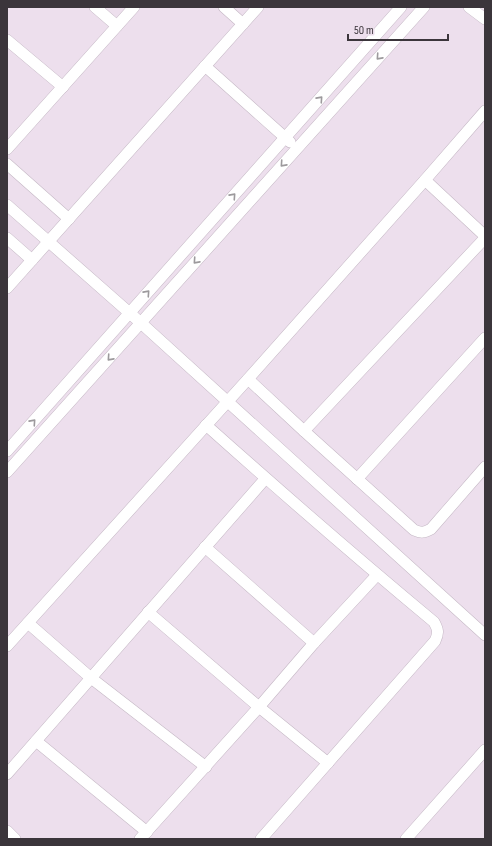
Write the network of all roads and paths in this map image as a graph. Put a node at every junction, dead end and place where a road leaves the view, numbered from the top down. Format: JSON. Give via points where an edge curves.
{"nodes":[{"id":1,"x":95,"y":7,"type":"edge"},
{"id":2,"x":134,"y":7,"type":"edge"},
{"id":3,"x":224,"y":7,"type":"edge"},
{"id":4,"x":258,"y":7,"type":"edge"},
{"id":5,"x":401,"y":7,"type":"edge"},
{"id":6,"x":424,"y":7,"type":"edge"},
{"id":7,"x":469,"y":7,"type":"edge"},
{"id":8,"x":485,"y":19,"type":"edge"},
{"id":9,"x":243,"y":24,"type":"junction"},
{"id":10,"x":117,"y":26,"type":"junction"},
{"id":11,"x":7,"y":40,"type":"edge"},
{"id":12,"x":205,"y":66,"type":"junction"},
{"id":13,"x":63,"y":87,"type":"junction"},
{"id":14,"x":485,"y":111,"type":"edge"},
{"id":15,"x":285,"y":138,"type":"junction"},
{"id":16,"x":297,"y":148,"type":"junction"},
{"id":17,"x":7,"y":149,"type":"edge"},
{"id":18,"x":7,"y":164,"type":"edge"},
{"id":19,"x":425,"y":180,"type":"junction"},
{"id":20,"x":7,"y":205,"type":"edge"},
{"id":21,"x":69,"y":219,"type":"junction"},
{"id":22,"x":485,"y":237,"type":"edge"},
{"id":23,"x":7,"y":238,"type":"edge"},
{"id":24,"x":49,"y":242,"type":"junction"},
{"id":25,"x":32,"y":260,"type":"junction"},
{"id":26,"x":7,"y":288,"type":"edge"},
{"id":27,"x":129,"y":313,"type":"junction"},
{"id":28,"x":140,"y":323,"type":"junction"},
{"id":29,"x":485,"y":338,"type":"edge"},
{"id":30,"x":248,"y":379,"type":"junction"},
{"id":31,"x":227,"y":402,"type":"junction"},
{"id":32,"x":206,"y":425,"type":"junction"},
{"id":33,"x":304,"y":431,"type":"junction"},
{"id":34,"x":7,"y":451,"type":"edge"},
{"id":35,"x":485,"y":467,"type":"edge"},
{"id":36,"x":7,"y":472,"type":"edge"},
{"id":37,"x":265,"y":478,"type":"junction"},
{"id":38,"x":357,"y":479,"type":"junction"},
{"id":39,"x":205,"y":547,"type":"junction"},
{"id":40,"x":378,"y":575,"type":"junction"},
{"id":41,"x":148,"y":612,"type":"junction"},
{"id":42,"x":28,"y":623,"type":"junction"},
{"id":43,"x":485,"y":634,"type":"edge"},
{"id":44,"x":314,"y":643,"type":"junction"},
{"id":45,"x":7,"y":646,"type":"edge"},
{"id":46,"x":91,"y":678,"type":"junction"},
{"id":47,"x":259,"y":707,"type":"junction"},
{"id":48,"x":36,"y":741,"type":"junction"},
{"id":49,"x":485,"y":750,"type":"edge"},
{"id":50,"x":328,"y":763,"type":"junction"},
{"id":51,"x":206,"y":767,"type":"junction"},
{"id":52,"x":7,"y":774,"type":"edge"},
{"id":53,"x":7,"y":831,"type":"edge"},
{"id":54,"x":143,"y":835,"type":"edge"},
{"id":55,"x":15,"y":839,"type":"edge"},
{"id":56,"x":261,"y":839,"type":"edge"},
{"id":57,"x":406,"y":839,"type":"edge"}],
"edges":[{"from":1,"to":10,"type":"street"},
{"from":2,"to":10,"type":"street"},
{"from":3,"to":9,"type":"street"},
{"from":4,"to":9,"type":"street"},
{"from":15,"to":5,"type":"street","one_way":true},
{"from":6,"to":16,"type":"street","one_way":true},
{"from":7,"to":8,"type":"street"},
{"from":9,"to":12,"type":"street"},
{"from":10,"to":13,"type":"street"},
{"from":11,"to":13,"type":"street"},
{"from":12,"to":15,"type":"street"},
{"from":12,"to":21,"type":"street"},
{"from":13,"to":17,"type":"street"},
{"from":14,"to":19,"type":"street"},
{"from":15,"to":16,"type":"street"},
{"from":27,"to":15,"type":"street","one_way":true},
{"from":16,"to":28,"type":"street","one_way":true},
{"from":18,"to":21,"type":"street"},
{"from":19,"to":22,"type":"street"},
{"from":19,"to":30,"type":"street"},
{"from":20,"to":24,"type":"street"},
{"from":21,"to":24,"type":"street"},
{"from":22,"to":33,"type":"street"},
{"from":23,"to":25,"type":"street"},
{"from":24,"to":25,"type":"street"},
{"from":24,"to":27,"type":"street"},
{"from":25,"to":26,"type":"street"},
{"from":27,"to":28,"type":"street"},
{"from":34,"to":27,"type":"street","one_way":true},
{"from":28,"to":31,"type":"street"},
{"from":28,"to":36,"type":"street","one_way":true},
{"from":29,"to":38,"type":"street"},
{"from":30,"to":31,"type":"street"},
{"from":30,"to":33,"type":"street"},
{"from":31,"to":32,"type":"street"},
{"from":31,"to":43,"type":"street"},
{"from":32,"to":37,"type":"street"},
{"from":32,"to":42,"type":"street"},
{"from":33,"to":38,"type":"street"},
{"from":35,"to":38,"type":"street","via":[[430,529],[421,533],[414,530]]},
{"from":37,"to":39,"type":"street"},
{"from":37,"to":40,"type":"street"},
{"from":39,"to":41,"type":"street"},
{"from":39,"to":44,"type":"street"},
{"from":40,"to":44,"type":"street"},
{"from":40,"to":50,"type":"street","via":[[434,622],[438,635]]},
{"from":41,"to":46,"type":"street"},
{"from":41,"to":47,"type":"street"},
{"from":42,"to":45,"type":"street"},
{"from":42,"to":46,"type":"street"},
{"from":44,"to":47,"type":"street"},
{"from":46,"to":48,"type":"street"},
{"from":46,"to":51,"type":"street"},
{"from":47,"to":50,"type":"street"},
{"from":47,"to":51,"type":"street"},
{"from":48,"to":52,"type":"street"},
{"from":48,"to":54,"type":"street"},
{"from":49,"to":57,"type":"street"},
{"from":50,"to":56,"type":"street"},
{"from":51,"to":54,"type":"street"},
{"from":53,"to":55,"type":"street"}]}
